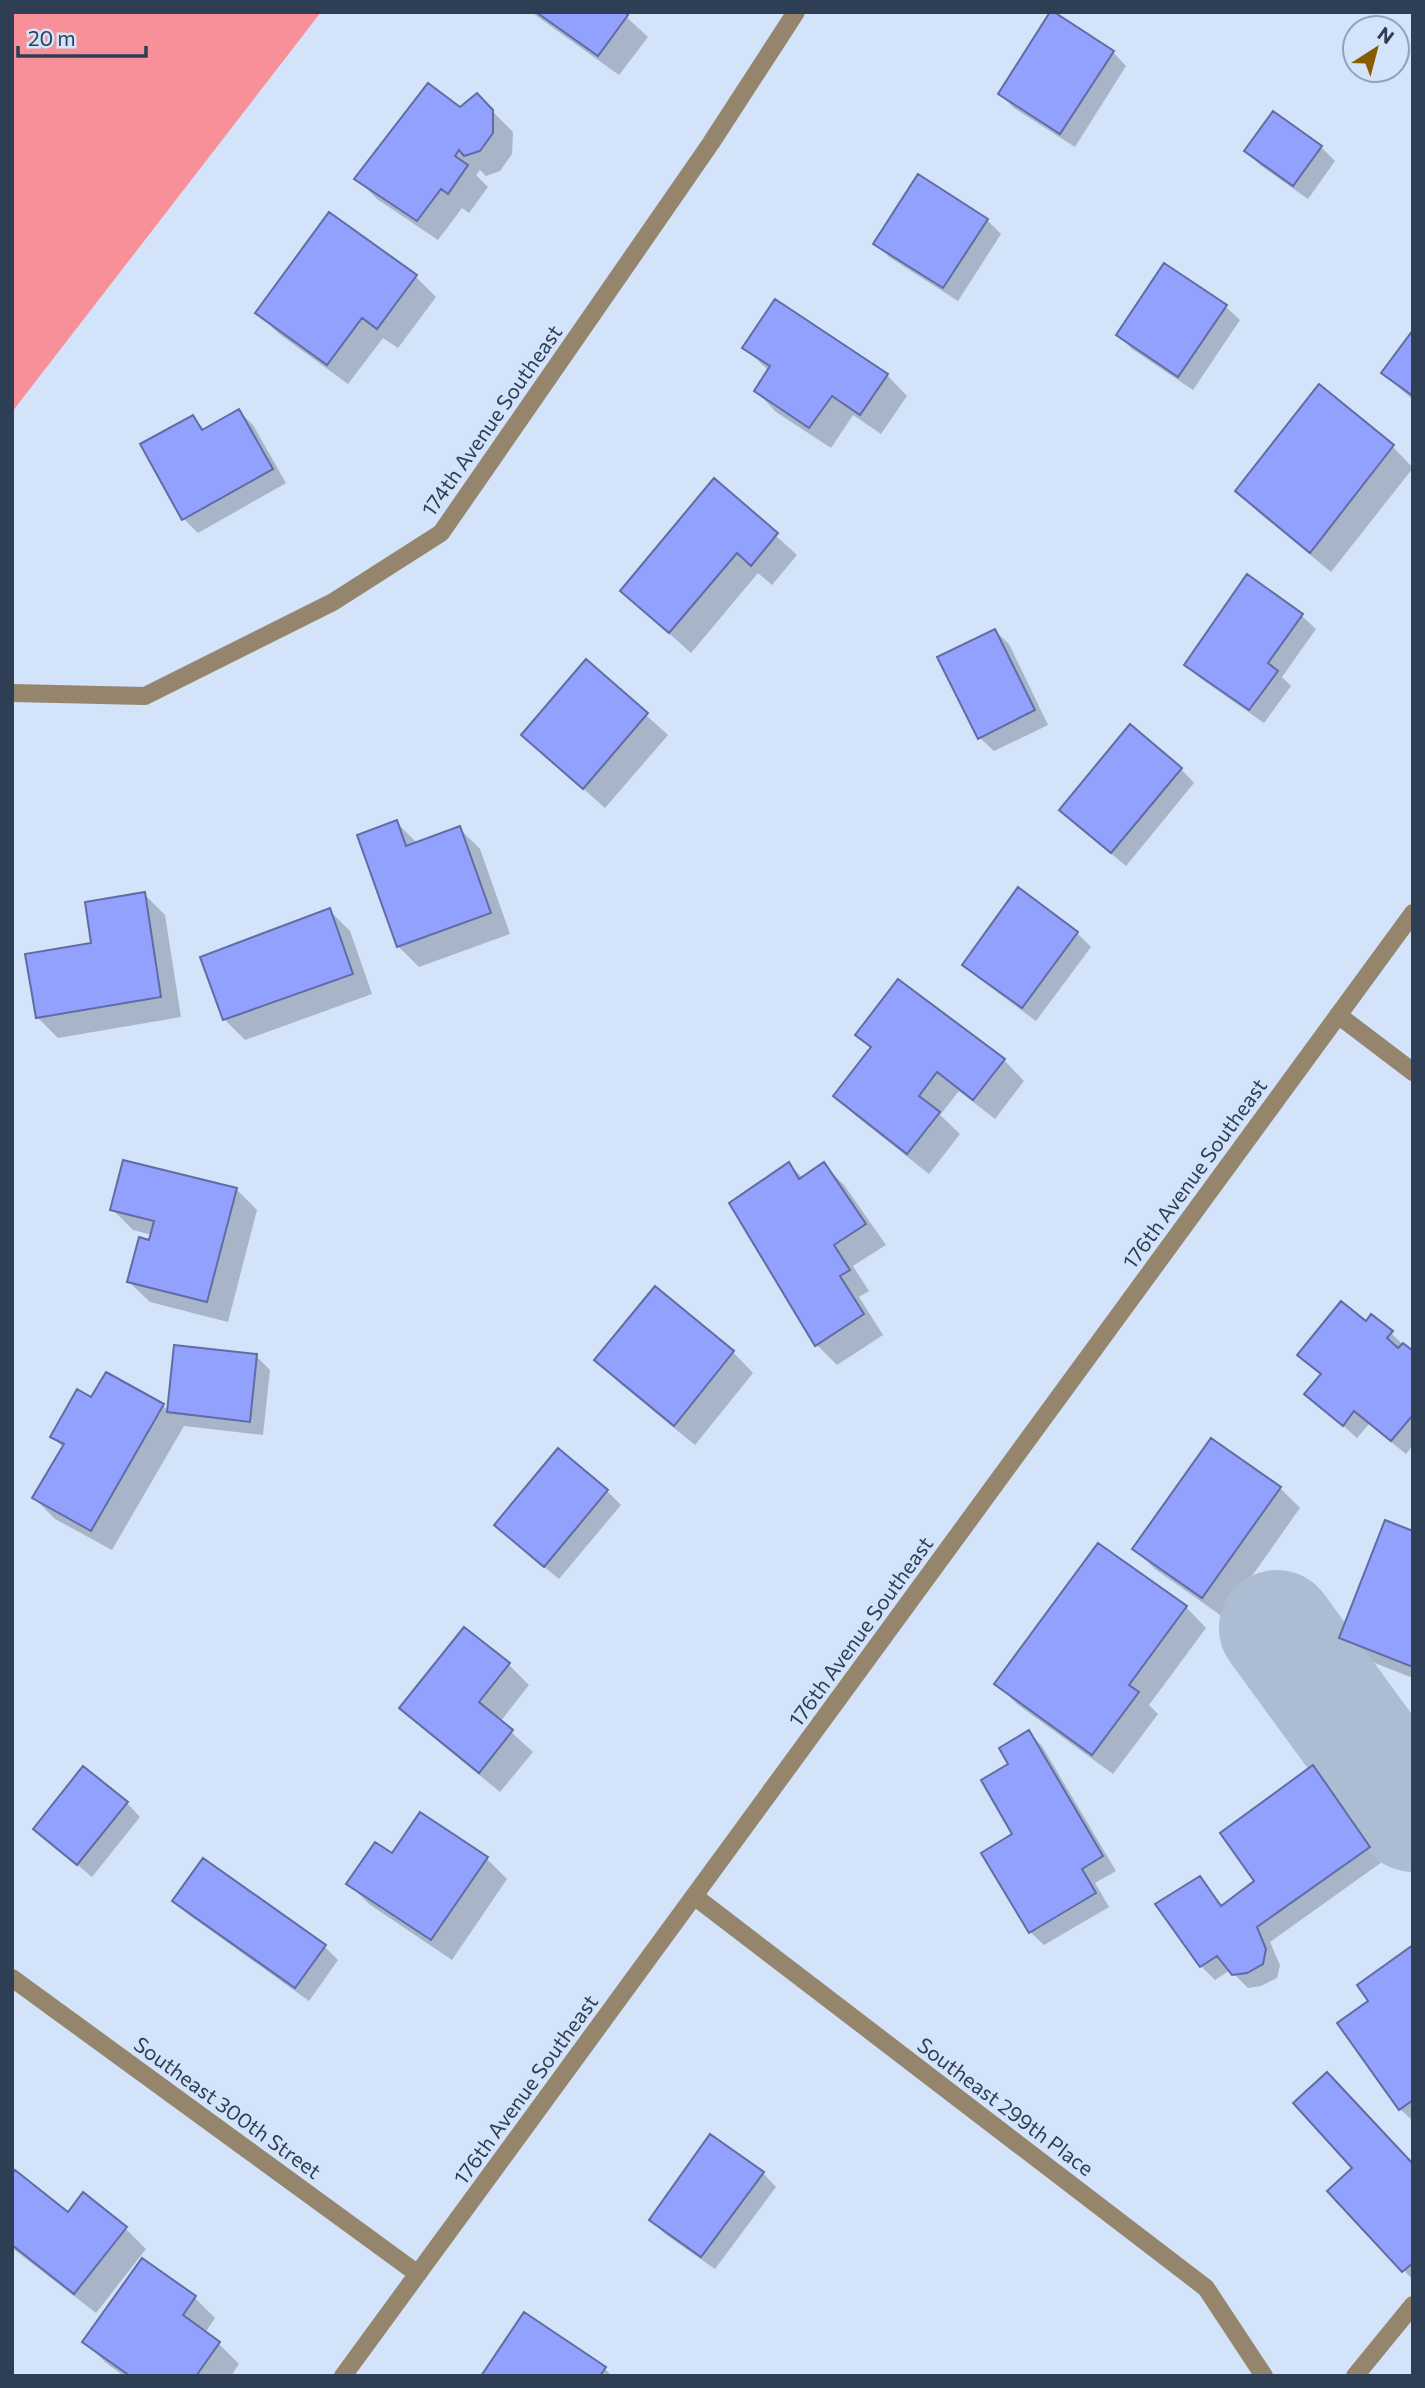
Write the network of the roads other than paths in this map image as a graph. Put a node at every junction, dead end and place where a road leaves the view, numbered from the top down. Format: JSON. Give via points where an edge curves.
{"nodes":[{"id":1,"x":796,"y":12,"type":"edge"},
{"id":2,"x":12,"y":693,"type":"edge"},
{"id":3,"x":1413,"y":913,"type":"edge"},
{"id":4,"x":1338,"y":1015,"type":"junction"},
{"id":5,"x":1413,"y":1072,"type":"edge"},
{"id":6,"x":694,"y":1896,"type":"junction"},
{"id":7,"x":12,"y":1978,"type":"edge"},
{"id":8,"x":418,"y":2274,"type":"junction"},
{"id":9,"x":1413,"y":2305,"type":"edge"},
{"id":10,"x":343,"y":2376,"type":"edge"},
{"id":11,"x":1264,"y":2376,"type":"edge"},
{"id":12,"x":1355,"y":2376,"type":"edge"}],
"edges":[{"from":1,"to":2,"type":"street","name":"174th Avenue Southeast","via":[[711,143],[441,533],[333,602],[145,696]]},
{"from":3,"to":4,"type":"street","name":"176th Avenue Southeast"},
{"from":4,"to":5,"type":"street"},
{"from":4,"to":6,"type":"street","name":"176th Avenue Southeast"},
{"from":6,"to":8,"type":"street","name":"176th Avenue Southeast"},
{"from":6,"to":11,"type":"street","name":"Southeast 299th Place","via":[[1206,2288]]},
{"from":7,"to":8,"type":"street","name":"Southeast 300th Street"},
{"from":8,"to":10,"type":"street","name":"176th Avenue Southeast"},
{"from":9,"to":12,"type":"street"}]}
